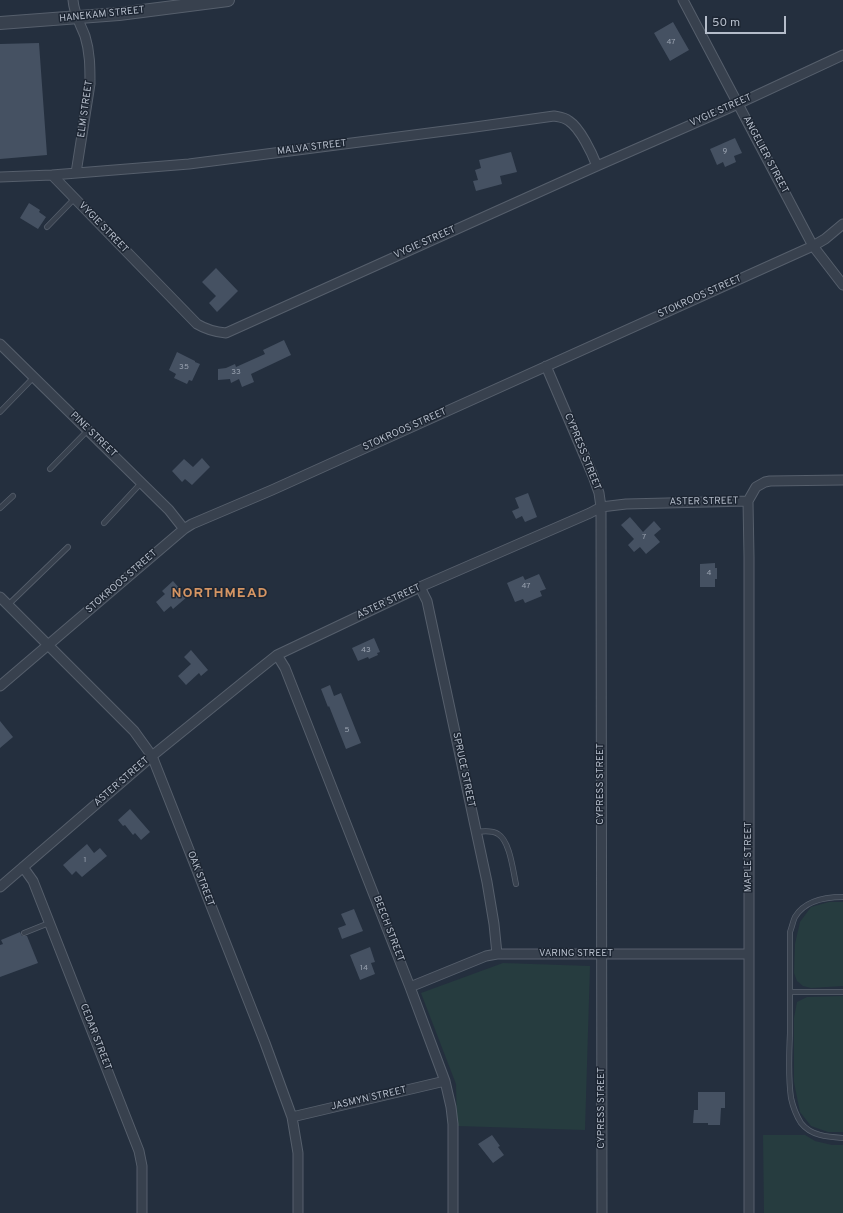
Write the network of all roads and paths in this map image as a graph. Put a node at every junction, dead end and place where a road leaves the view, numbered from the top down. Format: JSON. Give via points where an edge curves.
{"nodes":[{"id":1,"x":73,"y":0,"type":"edge"},
{"id":2,"x":228,"y":0,"type":"edge"},
{"id":3,"x":683,"y":0,"type":"edge"},
{"id":4,"x":76,"y":18,"type":"junction"},
{"id":5,"x":0,"y":23,"type":"edge"},
{"id":6,"x":843,"y":55,"type":"edge"},
{"id":7,"x":738,"y":104,"type":"junction"},
{"id":8,"x":597,"y":166,"type":"junction"},
{"id":9,"x":76,"y":173,"type":"junction"},
{"id":10,"x":52,"y":175,"type":"junction"},
{"id":11,"x":0,"y":177,"type":"edge"},
{"id":12,"x":74,"y":198,"type":"junction"},
{"id":13,"x":843,"y":224,"type":"edge"},
{"id":14,"x":48,"y":226,"type":"dead end"},
{"id":15,"x":813,"y":246,"type":"junction"},
{"id":16,"x":843,"y":285,"type":"edge"},
{"id":17,"x":0,"y":344,"type":"edge"},
{"id":18,"x":546,"y":366,"type":"junction"},
{"id":19,"x":34,"y":377,"type":"junction"},
{"id":20,"x":0,"y":412,"type":"edge"},
{"id":21,"x":88,"y":430,"type":"junction"},
{"id":22,"x":50,"y":469,"type":"dead end"},
{"id":23,"x":843,"y":480,"type":"edge"},
{"id":24,"x":141,"y":483,"type":"junction"},
{"id":25,"x":13,"y":496,"type":"dead end"},
{"id":26,"x":748,"y":501,"type":"junction"},
{"id":27,"x":601,"y":507,"type":"junction"},
{"id":28,"x":0,"y":508,"type":"edge"},
{"id":29,"x":104,"y":523,"type":"dead end"},
{"id":30,"x":184,"y":529,"type":"junction"},
{"id":31,"x":68,"y":547,"type":"dead end"},
{"id":32,"x":420,"y":587,"type":"junction"},
{"id":33,"x":0,"y":597,"type":"edge"},
{"id":34,"x":8,"y":605,"type":"junction"},
{"id":35,"x":49,"y":645,"type":"junction"},
{"id":36,"x":277,"y":655,"type":"junction"},
{"id":37,"x":0,"y":686,"type":"edge"},
{"id":38,"x":152,"y":756,"type":"junction"},
{"id":39,"x":476,"y":832,"type":"junction"},
{"id":40,"x":23,"y":867,"type":"junction"},
{"id":41,"x":516,"y":884,"type":"dead end"},
{"id":42,"x":0,"y":887,"type":"edge"},
{"id":43,"x":843,"y":897,"type":"edge"},
{"id":44,"x":49,"y":923,"type":"junction"},
{"id":45,"x":24,"y":933,"type":"dead end"},
{"id":46,"x":497,"y":954,"type":"junction"},
{"id":47,"x":601,"y":954,"type":"junction"},
{"id":48,"x":749,"y":954,"type":"junction"},
{"id":49,"x":410,"y":987,"type":"junction"},
{"id":50,"x":790,"y":992,"type":"junction"},
{"id":51,"x":843,"y":992,"type":"edge"},
{"id":52,"x":445,"y":1081,"type":"junction"},
{"id":53,"x":292,"y":1117,"type":"junction"},
{"id":54,"x":843,"y":1138,"type":"edge"},
{"id":55,"x":142,"y":1213,"type":"edge"},
{"id":56,"x":298,"y":1213,"type":"edge"},
{"id":57,"x":453,"y":1213,"type":"edge"},
{"id":58,"x":602,"y":1213,"type":"edge"},
{"id":59,"x":749,"y":1213,"type":"edge"}],
"edges":[{"from":1,"to":4,"type":"street","name":"ELM STREET"},
{"from":2,"to":4,"type":"street","name":"HANEKAM STREET"},
{"from":3,"to":7,"type":"street","name":"ANGELIER STREET"},
{"from":4,"to":5,"type":"street","name":"HANEKAM STREET"},
{"from":4,"to":9,"type":"street","name":"ELM STREET","via":[[90,54],[90,77]]},
{"from":6,"to":7,"type":"street","name":"VYGIE STREET"},
{"from":7,"to":8,"type":"street","name":"VYGIE STREET"},
{"from":7,"to":15,"type":"street","name":"ANGELIER STREET"},
{"from":8,"to":9,"type":"street","name":"MALVA STREET","via":[[574,125],[554,116],[189,164]]},
{"from":8,"to":12,"type":"street","name":"VYGIE STREET","via":[[226,333],[214,332],[197,324]]},
{"from":9,"to":10,"type":"street","name":"MALVA STREET"},
{"from":10,"to":11,"type":"street","name":"MALVA STREET"},
{"from":10,"to":12,"type":"street","name":"VYGIE STREET"},
{"from":12,"to":14,"type":"lane"},
{"from":13,"to":15,"type":"street","name":"STOKROOS STREET"},
{"from":15,"to":16,"type":"street","name":"ANGELIER STREET"},
{"from":15,"to":18,"type":"street","name":"STOKROOS STREET"},
{"from":17,"to":19,"type":"street","name":"PINE STREET"},
{"from":18,"to":27,"type":"street","name":"CYPRESS STREET","via":[[593,476]]},
{"from":18,"to":30,"type":"street","name":"STOKROOS STREET"},
{"from":19,"to":20,"type":"lane"},
{"from":19,"to":21,"type":"street","name":"PINE STREET"},
{"from":21,"to":22,"type":"lane"},
{"from":21,"to":24,"type":"street","name":"PINE STREET"},
{"from":23,"to":26,"type":"street","name":"ASTER STREET","via":[[764,482],[756,488]]},
{"from":24,"to":29,"type":"lane"},
{"from":24,"to":30,"type":"street","name":"PINE STREET","via":[[169,510]]},
{"from":25,"to":28,"type":"lane"},
{"from":26,"to":27,"type":"street","name":"ASTER STREET"},
{"from":26,"to":48,"type":"street","name":"MAPLE STREET"},
{"from":27,"to":32,"type":"street","name":"ASTER STREET"},
{"from":27,"to":47,"type":"street","name":"CYPRESS STREET"},
{"from":30,"to":35,"type":"street","name":"STOKROOS STREET"},
{"from":31,"to":34,"type":"lane"},
{"from":32,"to":36,"type":"street","name":"ASTER STREET"},
{"from":32,"to":39,"type":"street","name":"SPRUCE STREET","via":[[427,601]]},
{"from":33,"to":34,"type":"street","name":"OAK STREET"},
{"from":34,"to":35,"type":"street","name":"OAK STREET"},
{"from":35,"to":37,"type":"street","name":"STOKROOS STREET"},
{"from":35,"to":38,"type":"street","name":"OAK STREET","via":[[134,731]]},
{"from":36,"to":38,"type":"street","name":"ASTER STREET"},
{"from":36,"to":49,"type":"street","name":"BEECH STREET","via":[[285,668]]},
{"from":38,"to":40,"type":"street","name":"ASTER STREET"},
{"from":38,"to":53,"type":"street","name":"OAK STREET"},
{"from":39,"to":41,"type":"lane","via":[[497,833],[505,840]]},
{"from":39,"to":46,"type":"street","name":"SPRUCE STREET","via":[[487,882]]},
{"from":40,"to":42,"type":"street","name":"ASTER STREET"},
{"from":40,"to":44,"type":"street","name":"CEDAR STREET","via":[[33,882]]},
{"from":43,"to":50,"type":"lane","via":[[818,900],[803,907],[795,917],[790,932]]},
{"from":44,"to":45,"type":"lane"},
{"from":44,"to":55,"type":"street","name":"CEDAR STREET","via":[[139,1151],[142,1166]]},
{"from":46,"to":47,"type":"street","name":"VARING STREET"},
{"from":46,"to":49,"type":"street","name":"VARING STREET","via":[[486,956]]},
{"from":47,"to":48,"type":"street","name":"VARING STREET"},
{"from":47,"to":58,"type":"street","name":"CYPRESS STREET"},
{"from":48,"to":59,"type":"street","name":"MAPLE STREET"},
{"from":49,"to":52,"type":"street","name":"BEECH STREET"},
{"from":50,"to":51,"type":"lane"},
{"from":50,"to":54,"type":"lane","via":[[789,1068],[795,1112],[802,1124],[811,1132]]},
{"from":52,"to":53,"type":"street","name":"JASMYN STREET"},
{"from":52,"to":57,"type":"street","name":"BEECH STREET","via":[[453,1124]]},
{"from":53,"to":56,"type":"street","name":"OAK STREET","via":[[298,1153]]}]}
